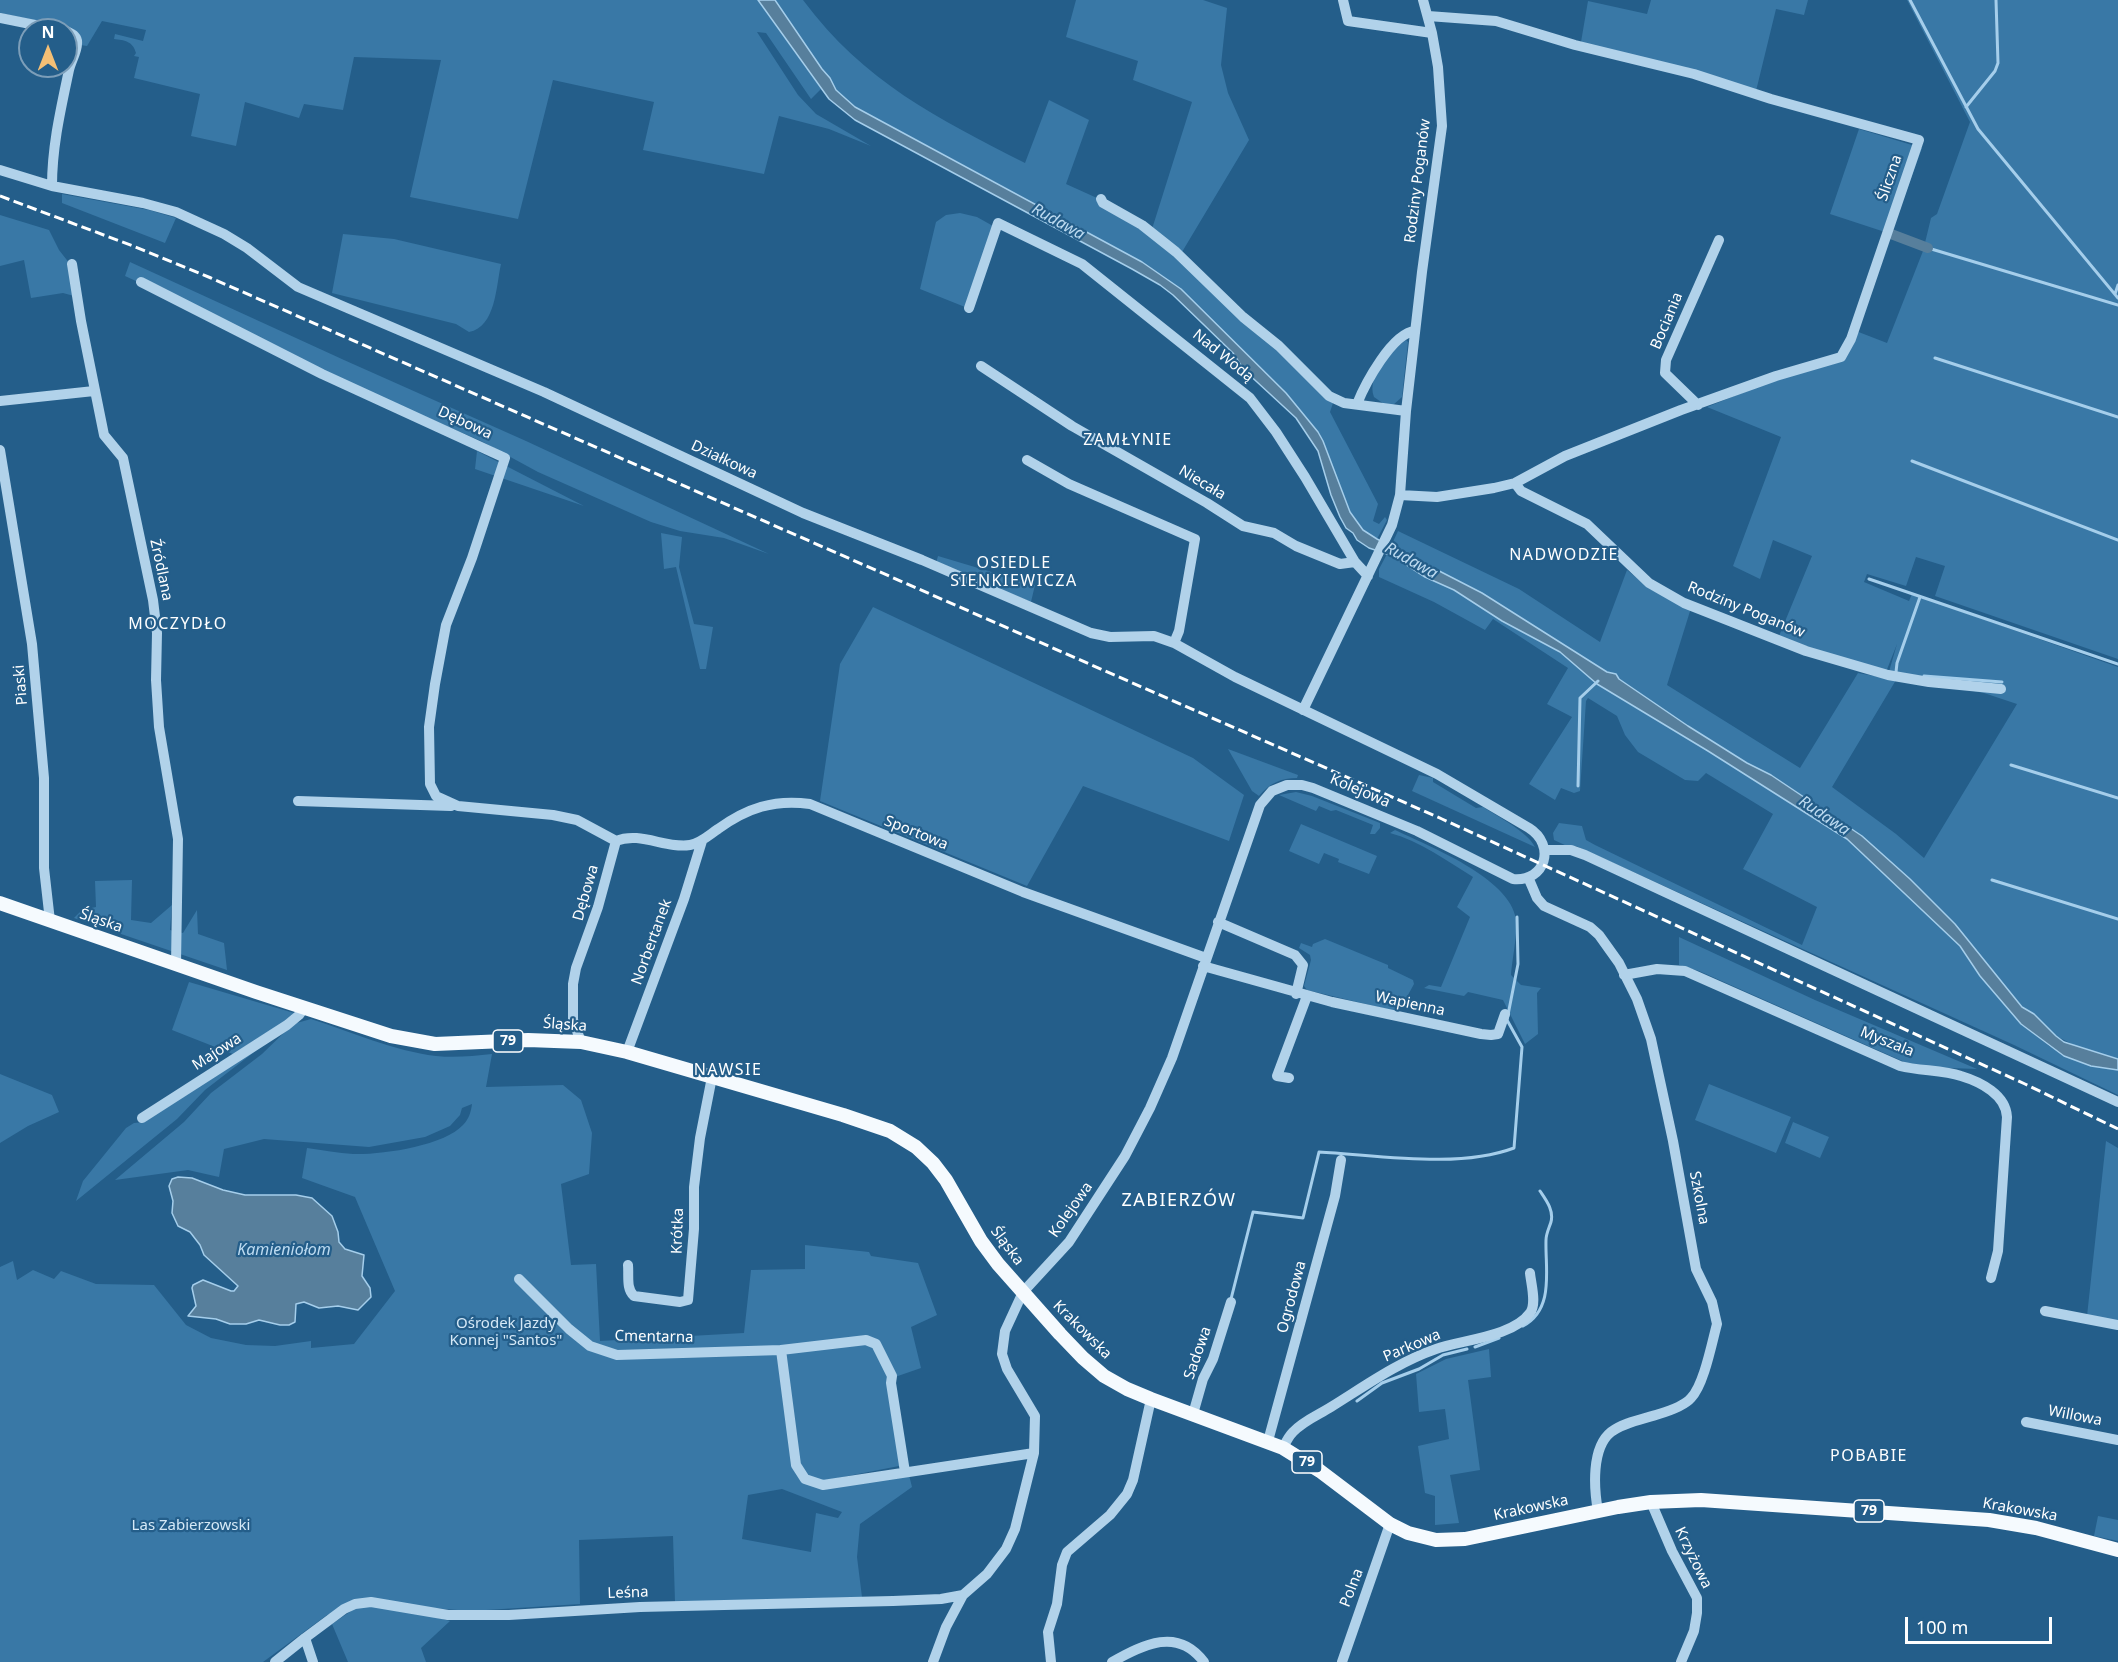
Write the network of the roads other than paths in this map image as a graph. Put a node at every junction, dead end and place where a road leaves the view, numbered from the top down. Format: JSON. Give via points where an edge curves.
{"nodes":[{"id":1,"x":1343,"y":0,"type":"edge"},
{"id":2,"x":1424,"y":0,"type":"edge"},
{"id":3,"x":1428,"y":16,"type":"junction"},
{"id":4,"x":0,"y":18,"type":"edge"},
{"id":5,"x":18,"y":22,"type":"edge"},
{"id":6,"x":1432,"y":33,"type":"junction"},
{"id":7,"x":67,"y":78,"type":"edge"},
{"id":8,"x":0,"y":170,"type":"edge"},
{"id":9,"x":52,"y":186,"type":"junction"},
{"id":10,"x":1101,"y":199,"type":"dead end"},
{"id":11,"x":1719,"y":240,"type":"dead end"},
{"id":12,"x":72,"y":264,"type":"dead end"},
{"id":13,"x":141,"y":282,"type":"dead end"},
{"id":14,"x":969,"y":308,"type":"dead end"},
{"id":15,"x":1415,"y":331,"type":"junction"},
{"id":16,"x":981,"y":366,"type":"dead end"},
{"id":17,"x":94,"y":391,"type":"junction"},
{"id":18,"x":0,"y":401,"type":"edge"},
{"id":19,"x":1357,"y":404,"type":"junction"},
{"id":20,"x":1698,"y":405,"type":"junction"},
{"id":21,"x":1406,"y":411,"type":"junction"},
{"id":22,"x":0,"y":450,"type":"edge"},
{"id":23,"x":1027,"y":460,"type":"dead end"},
{"id":24,"x":1515,"y":483,"type":"junction"},
{"id":25,"x":1400,"y":495,"type":"junction"},
{"id":26,"x":1355,"y":562,"type":"junction"},
{"id":27,"x":1370,"y":571,"type":"junction"},
{"id":28,"x":1174,"y":643,"type":"junction"},
{"id":29,"x":2001,"y":689,"type":"dead end"},
{"id":30,"x":1303,"y":711,"type":"junction"},
{"id":31,"x":436,"y":796,"type":"junction"},
{"id":32,"x":298,"y":801,"type":"dead end"},
{"id":33,"x":418,"y":806,"type":"junction"},
{"id":34,"x":458,"y":806,"type":"junction"},
{"id":35,"x":616,"y":841,"type":"junction"},
{"id":36,"x":702,"y":841,"type":"junction"},
{"id":37,"x":1545,"y":850,"type":"junction"},
{"id":38,"x":1528,"y":877,"type":"junction"},
{"id":39,"x":0,"y":903,"type":"edge"},
{"id":40,"x":50,"y":921,"type":"junction"},
{"id":41,"x":1218,"y":922,"type":"junction"},
{"id":42,"x":1204,"y":962,"type":"junction"},
{"id":43,"x":176,"y":964,"type":"junction"},
{"id":44,"x":1624,"y":975,"type":"junction"},
{"id":45,"x":1301,"y":995,"type":"junction"},
{"id":46,"x":304,"y":1008,"type":"junction"},
{"id":47,"x":1505,"y":1014,"type":"dead end"},
{"id":48,"x":581,"y":1041,"type":"junction"},
{"id":49,"x":627,"y":1052,"type":"junction"},
{"id":50,"x":712,"y":1077,"type":"junction"},
{"id":51,"x":1289,"y":1078,"type":"dead end"},
{"id":52,"x":2118,"y":1102,"type":"edge"},
{"id":53,"x":142,"y":1118,"type":"dead end"},
{"id":54,"x":1341,"y":1160,"type":"dead end"},
{"id":55,"x":628,"y":1265,"type":"dead end"},
{"id":56,"x":1530,"y":1273,"type":"dead end"},
{"id":57,"x":1991,"y":1278,"type":"dead end"},
{"id":58,"x":519,"y":1279,"type":"dead end"},
{"id":59,"x":1023,"y":1292,"type":"junction"},
{"id":60,"x":1231,"y":1302,"type":"dead end"},
{"id":61,"x":2045,"y":1311,"type":"dead end"},
{"id":62,"x":2118,"y":1324,"type":"edge"},
{"id":63,"x":781,"y":1350,"type":"junction"},
{"id":64,"x":1151,"y":1399,"type":"junction"},
{"id":65,"x":1193,"y":1414,"type":"junction"},
{"id":66,"x":2026,"y":1422,"type":"dead end"},
{"id":67,"x":2118,"y":1440,"type":"edge"},
{"id":68,"x":1268,"y":1441,"type":"junction"},
{"id":69,"x":1283,"y":1448,"type":"junction"},
{"id":70,"x":1034,"y":1453,"type":"junction"},
{"id":71,"x":905,"y":1472,"type":"junction"},
{"id":72,"x":1651,"y":1503,"type":"junction"},
{"id":73,"x":1598,"y":1511,"type":"junction"},
{"id":74,"x":1390,"y":1524,"type":"junction"},
{"id":75,"x":2118,"y":1550,"type":"edge"},
{"id":76,"x":963,"y":1595,"type":"junction"},
{"id":77,"x":305,"y":1638,"type":"junction"},
{"id":78,"x":275,"y":1662,"type":"edge"},
{"id":79,"x":313,"y":1662,"type":"edge"},
{"id":80,"x":933,"y":1662,"type":"edge"},
{"id":81,"x":1050,"y":1662,"type":"edge"},
{"id":82,"x":1112,"y":1662,"type":"edge"},
{"id":83,"x":1204,"y":1662,"type":"edge"},
{"id":84,"x":1342,"y":1662,"type":"edge"},
{"id":85,"x":1682,"y":1662,"type":"edge"}],
"edges":[{"from":1,"to":6,"type":"street","via":[[1348,21]]},
{"from":2,"to":3,"type":"street","name":"Rodziny Poganów"},
{"from":3,"to":6,"type":"street","name":"Rodziny Poganów"},
{"from":3,"to":20,"type":"street","name":"Śliczna","via":[[1496,21],[1919,140],[1851,339],[1841,357]]},
{"from":4,"to":5,"type":"street"},
{"from":6,"to":15,"type":"street","name":"Rodziny Poganów","via":[[1442,126]]},
{"from":7,"to":9,"type":"street","via":[[54,145]]},
{"from":8,"to":9,"type":"street","name":"Działkowa"},
{"from":9,"to":28,"type":"street","name":"Działkowa","via":[[176,212],[247,248],[298,287],[544,392],[837,528],[1091,633],[1110,637],[1154,636]]},
{"from":10,"to":19,"type":"street","via":[[1176,252],[1329,396]]},
{"from":11,"to":20,"type":"street","name":"Bociania","via":[[1666,360],[1665,373]]},
{"from":12,"to":17,"type":"street","name":"Źródlana"},
{"from":13,"to":31,"type":"street","name":"Dębowa","via":[[322,374],[505,458],[446,625],[429,728],[430,784]]},
{"from":14,"to":26,"type":"street","name":"Nad Wodą","via":[[998,223],[1082,264],[1250,398],[1305,477]]},
{"from":15,"to":19,"type":"street","via":[[1406,333],[1394,344],[1370,376]]},
{"from":15,"to":21,"type":"street","name":"Rodziny Poganów"},
{"from":16,"to":26,"type":"street","name":"Niecała","via":[[1072,426],[1243,526],[1274,533],[1340,564]]},
{"from":17,"to":18,"type":"street"},
{"from":17,"to":43,"type":"street","name":"Źródlana","via":[[104,435],[123,458],[153,600],[159,727],[178,839]]},
{"from":19,"to":21,"type":"street"},
{"from":20,"to":24,"type":"street","via":[[1565,456]]},
{"from":21,"to":25,"type":"street","name":"Rodziny Poganów"},
{"from":22,"to":40,"type":"street","name":"Piaski","via":[[32,644],[44,778],[44,868]]},
{"from":23,"to":28,"type":"street","via":[[1069,484],[1195,539]]},
{"from":24,"to":25,"type":"street","via":[[1437,496]]},
{"from":24,"to":29,"type":"street","name":"Rodziny Poganów","via":[[1521,491],[1587,524],[1649,583],[1684,603],[1845,664],[1929,682]]},
{"from":25,"to":27,"type":"street","name":"Rodziny Poganów","via":[[1392,525]]},
{"from":26,"to":27,"type":"street","name":"Nad Wodą"},
{"from":27,"to":30,"type":"street","name":"Rodziny Poganów"},
{"from":28,"to":30,"type":"street"},
{"from":30,"to":37,"type":"street","via":[[1428,770],[1534,831]]},
{"from":31,"to":33,"type":"street"},
{"from":31,"to":34,"type":"street"},
{"from":32,"to":33,"type":"street"},
{"from":33,"to":34,"type":"street"},
{"from":34,"to":35,"type":"street","via":[[576,820]]},
{"from":35,"to":36,"type":"street","name":"Sportowa","via":[[645,839],[690,845]]},
{"from":35,"to":48,"type":"street","name":"Dębowa","via":[[573,984],[573,1020]]},
{"from":36,"to":42,"type":"street","name":"Sportowa","via":[[745,812],[773,803],[810,804]]},
{"from":36,"to":49,"type":"street","name":"Norbertanek"},
{"from":37,"to":38,"type":"street","via":[[1538,870]]},
{"from":37,"to":52,"type":"street","via":[[1578,852]]},
{"from":38,"to":41,"type":"street","name":"Kolejowa","via":[[1508,877],[1417,831],[1314,788],[1287,785],[1272,791],[1260,805]]},
{"from":38,"to":44,"type":"street","name":"Szkolna","via":[[1544,906],[1595,931]]},
{"from":39,"to":40,"type":"main road","name":"Śląska","number":"79"},
{"from":40,"to":43,"type":"main road","name":"Śląska","number":"79"},
{"from":41,"to":42,"type":"street","name":"Kolejowa"},
{"from":41,"to":45,"type":"street","via":[[1295,955],[1303,965]]},
{"from":42,"to":45,"type":"street","name":"Wapienna"},
{"from":42,"to":59,"type":"street","name":"Kolejowa","via":[[1170,1061],[1125,1156],[1069,1242]]},
{"from":43,"to":46,"type":"main road","name":"Śląska","number":"79"},
{"from":44,"to":57,"type":"street","name":"Myszala","via":[[1657,969],[1685,971],[1900,1066],[1962,1076],[1997,1094],[2006,1106],[2007,1117],[1998,1251]]},
{"from":44,"to":73,"type":"street","name":"Szkolna","via":[[1651,1039],[1696,1269],[1712,1302],[1717,1324],[1699,1385],[1689,1400],[1607,1436],[1596,1465]]},
{"from":45,"to":47,"type":"street","name":"Wapienna","via":[[1491,1035],[1498,1034]]},
{"from":45,"to":51,"type":"street","via":[[1277,1076]]},
{"from":46,"to":48,"type":"main road","name":"Śląska","number":"79","via":[[415,1041]]},
{"from":46,"to":53,"type":"street","name":"Majowa","via":[[287,1025]]},
{"from":48,"to":49,"type":"main road","name":"Śląska","number":"79"},
{"from":49,"to":50,"type":"main road","name":"Śląska","number":"79"},
{"from":50,"to":55,"type":"street","name":"Krótka","via":[[694,1187],[688,1300],[634,1296],[628,1287]]},
{"from":50,"to":59,"type":"main road","name":"Śląska","number":"79","via":[[843,1115],[908,1141],[946,1180],[981,1241]]},
{"from":54,"to":68,"type":"street","name":"Ogrodowa","via":[[1335,1196]]},
{"from":56,"to":69,"type":"street","name":"Parkowa","via":[[1533,1302],[1527,1317],[1492,1335],[1411,1359],[1301,1424]]},
{"from":58,"to":63,"type":"street","name":"Cmentarna","via":[[590,1346],[617,1355]]},
{"from":59,"to":64,"type":"main road","name":"Krakowska","number":"79","via":[[1094,1368]]},
{"from":59,"to":70,"type":"street","via":[[1005,1331],[1002,1354],[1007,1370],[1035,1416]]},
{"from":60,"to":65,"type":"street","name":"Sadowa"},
{"from":61,"to":62,"type":"street"},
{"from":63,"to":71,"type":"street","name":"Cmentarna","via":[[866,1340],[876,1344],[892,1376]]},
{"from":63,"to":71,"type":"street","via":[[796,1465],[805,1479],[823,1485]]},
{"from":64,"to":65,"type":"main road","name":"Krakowska","number":"79"},
{"from":64,"to":81,"type":"street","via":[[1127,1494],[1110,1515],[1067,1552],[1062,1564],[1057,1604],[1048,1632]]},
{"from":65,"to":68,"type":"main road","name":"Krakowska","number":"79"},
{"from":66,"to":67,"type":"street","name":"Willowa"},
{"from":68,"to":69,"type":"main road","name":"Krakowska","number":"79"},
{"from":69,"to":74,"type":"main road","name":"Krakowska","number":"79"},
{"from":70,"to":71,"type":"street"},
{"from":70,"to":76,"type":"street","via":[[1015,1529],[1006,1549],[987,1574]]},
{"from":72,"to":73,"type":"main road","name":"Krakowska","number":"79"},
{"from":72,"to":75,"type":"main road","name":"Krakowska","number":"79","via":[[1701,1500],[1989,1520]]},
{"from":72,"to":85,"type":"street","name":"Krzyżowa","via":[[1697,1598],[1694,1631]]},
{"from":73,"to":74,"type":"main road","name":"Krakowska","number":"79","via":[[1450,1540],[1422,1537]]},
{"from":74,"to":84,"type":"street","name":"Polna"},
{"from":76,"to":77,"type":"street","name":"Leśna","via":[[509,1615],[448,1615],[371,1602],[344,1609]]},
{"from":76,"to":80,"type":"street"},
{"from":77,"to":78,"type":"street","name":"Leśna"},
{"from":77,"to":79,"type":"street"},
{"from":82,"to":83,"type":"street","via":[[1155,1643],[1175,1642],[1188,1646]]}]}
